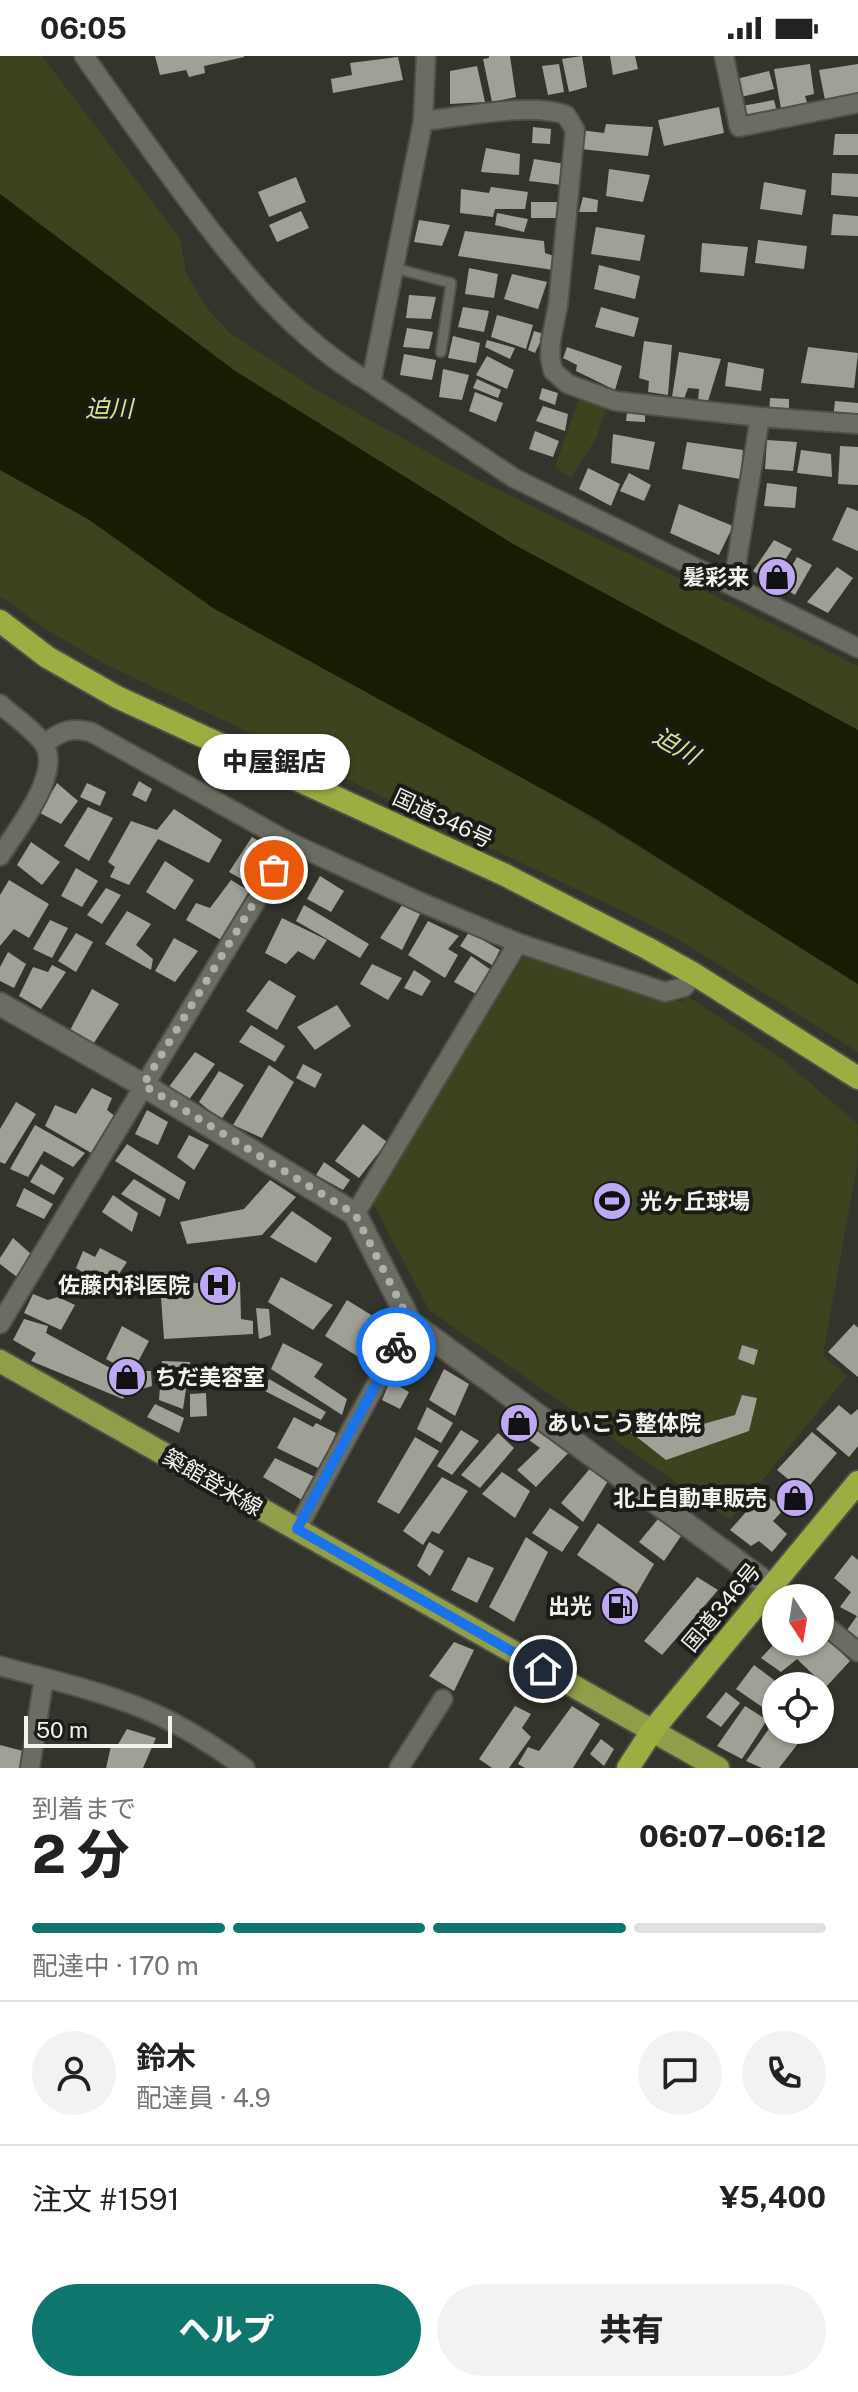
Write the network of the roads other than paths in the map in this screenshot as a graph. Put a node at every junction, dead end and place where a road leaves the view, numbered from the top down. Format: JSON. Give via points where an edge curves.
{"nodes":[{"id":1,"x":84,"y":56,"type":"edge"},
{"id":2,"x":426,"y":56,"type":"edge"},
{"id":3,"x":724,"y":56,"type":"edge"},
{"id":4,"x":858,"y":103,"type":"edge"},
{"id":5,"x":423,"y":121,"type":"junction"},
{"id":6,"x":394,"y":268,"type":"junction"},
{"id":7,"x":441,"y":352,"type":"dead end"},
{"id":8,"x":371,"y":383,"type":"junction"},
{"id":9,"x":760,"y":417,"type":"junction"},
{"id":10,"x":858,"y":424,"type":"edge"},
{"id":11,"x":733,"y":585,"type":"junction"},
{"id":12,"x":0,"y":621,"type":"edge"},
{"id":13,"x":858,"y":648,"type":"edge"},
{"id":14,"x":0,"y":704,"type":"edge"},
{"id":15,"x":44,"y":744,"type":"junction"},
{"id":16,"x":291,"y":843,"type":"junction"},
{"id":17,"x":0,"y":856,"type":"edge"},
{"id":18,"x":518,"y":943,"type":"junction"},
{"id":19,"x":694,"y":974,"type":"junction"},
{"id":20,"x":0,"y":1004,"type":"edge"},
{"id":21,"x":858,"y":1078,"type":"edge"},
{"id":22,"x":143,"y":1085,"type":"junction"},
{"id":23,"x":355,"y":1214,"type":"junction"},
{"id":24,"x":410,"y":1322,"type":"junction"},
{"id":25,"x":0,"y":1324,"type":"edge"},
{"id":26,"x":0,"y":1361,"type":"edge"},
{"id":27,"x":858,"y":1482,"type":"edge"},
{"id":28,"x":297,"y":1529,"type":"junction"},
{"id":29,"x":769,"y":1584,"type":"edge"},
{"id":30,"x":787,"y":1584,"type":"edge"},
{"id":31,"x":762,"y":1613,"type":"edge"},
{"id":32,"x":834,"y":1632,"type":"edge"},
{"id":33,"x":858,"y":1652,"type":"edge"},
{"id":34,"x":0,"y":1666,"type":"edge"},
{"id":35,"x":44,"y":1678,"type":"junction"},
{"id":36,"x":443,"y":1699,"type":"dead end"},
{"id":37,"x":652,"y":1731,"type":"junction"},
{"id":38,"x":30,"y":1768,"type":"edge"},
{"id":39,"x":245,"y":1768,"type":"edge"},
{"id":40,"x":399,"y":1768,"type":"edge"},
{"id":41,"x":628,"y":1768,"type":"edge"},
{"id":42,"x":718,"y":1768,"type":"edge"}],
"edges":[{"from":1,"to":8,"type":"street","via":[[254,284],[304,335]]},
{"from":2,"to":5,"type":"street"},
{"from":3,"to":4,"type":"street","via":[[739,127]]},
{"from":5,"to":6,"type":"street"},
{"from":5,"to":9,"type":"street","via":[[551,109],[566,115],[575,130],[551,340],[553,371],[568,384],[615,401]]},
{"from":6,"to":7,"type":"lane","via":[[451,283]]},
{"from":6,"to":8,"type":"street"},
{"from":8,"to":11,"type":"street","via":[[514,478]]},
{"from":9,"to":10,"type":"street"},
{"from":9,"to":11,"type":"street"},
{"from":11,"to":13,"type":"street"},
{"from":12,"to":19,"type":"highway","name":"国道346号","via":[[47,657],[117,697],[505,875]]},
{"from":14,"to":15,"type":"street"},
{"from":15,"to":16,"type":"street","via":[[65,730],[91,732]]},
{"from":15,"to":17,"type":"street","via":[[49,759],[44,785]]},
{"from":16,"to":18,"type":"street"},
{"from":16,"to":22,"type":"street"},
{"from":18,"to":19,"type":"street","via":[[665,992],[684,987]]},
{"from":18,"to":23,"type":"street"},
{"from":19,"to":21,"type":"highway","name":"国道346号"},
{"from":20,"to":22,"type":"street"},
{"from":22,"to":23,"type":"street"},
{"from":22,"to":25,"type":"street"},
{"from":23,"to":24,"type":"street"},
{"from":24,"to":28,"type":"street"},
{"from":24,"to":29,"type":"street"},
{"from":26,"to":28,"type":"main road","name":"築館登米線"},
{"from":27,"to":30,"type":"highway","name":"国道346号"},
{"from":28,"to":37,"type":"main road","name":"築館登米線"},
{"from":31,"to":37,"type":"highway","name":"国道346号"},
{"from":32,"to":33,"type":"street"},
{"from":34,"to":35,"type":"street"},
{"from":35,"to":38,"type":"street"},
{"from":35,"to":39,"type":"street","via":[[164,1718]]},
{"from":36,"to":40,"type":"street"},
{"from":37,"to":41,"type":"highway","name":"国道346号"},
{"from":37,"to":42,"type":"main road","name":"築館登米線"}]}
